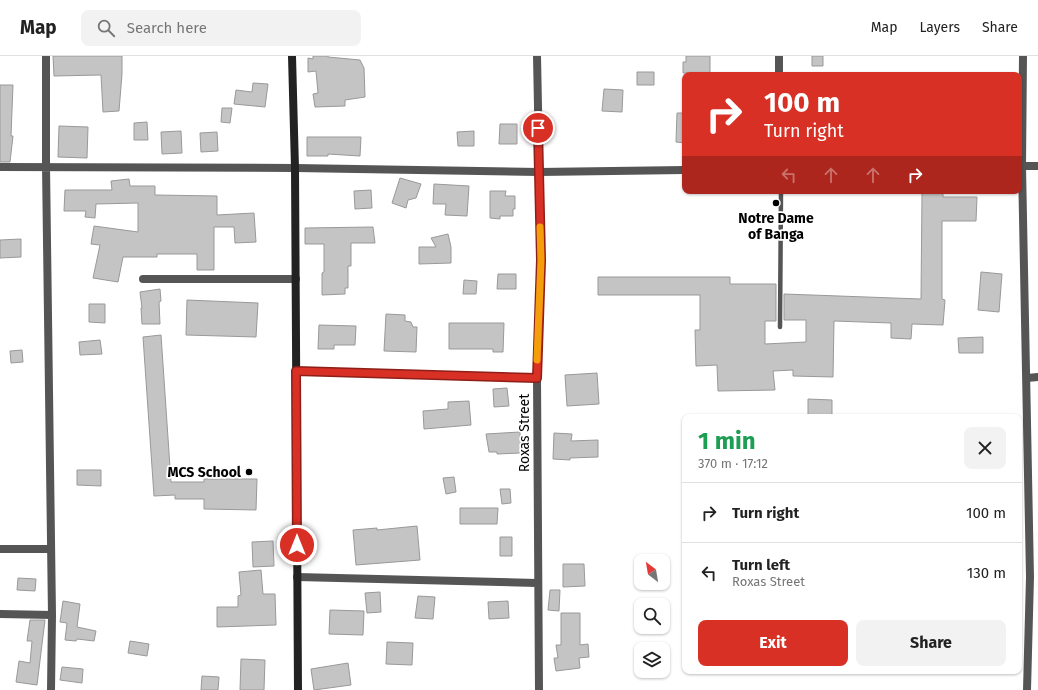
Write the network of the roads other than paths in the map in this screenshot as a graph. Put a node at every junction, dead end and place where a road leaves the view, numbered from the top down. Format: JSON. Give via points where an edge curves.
{"nodes":[{"id":1,"x":46,"y":56,"type":"edge"},
{"id":2,"x":292,"y":56,"type":"edge"},
{"id":3,"x":537,"y":56,"type":"edge"},
{"id":4,"x":779,"y":56,"type":"edge"},
{"id":5,"x":1023,"y":56,"type":"edge"},
{"id":6,"x":779,"y":72,"type":"edge"},
{"id":7,"x":1022,"y":111,"type":"edge"},
{"id":8,"x":46,"y":166,"type":"junction"},
{"id":9,"x":1022,"y":166,"type":"edge"},
{"id":10,"x":1038,"y":166,"type":"edge"},
{"id":11,"x":0,"y":167,"type":"edge"},
{"id":12,"x":295,"y":168,"type":"junction"},
{"id":13,"x":682,"y":170,"type":"edge"},
{"id":14,"x":539,"y":172,"type":"junction"},
{"id":15,"x":781,"y":194,"type":"edge"},
{"id":16,"x":1022,"y":194,"type":"edge"},
{"id":17,"x":143,"y":278,"type":"dead end"},
{"id":18,"x":296,"y":279,"type":"junction"},
{"id":19,"x":780,"y":327,"type":"dead end"},
{"id":20,"x":296,"y":371,"type":"junction"},
{"id":21,"x":1038,"y":377,"type":"edge"},
{"id":22,"x":537,"y":378,"type":"junction"},
{"id":23,"x":1027,"y":378,"type":"junction"},
{"id":24,"x":0,"y":549,"type":"edge"},
{"id":25,"x":50,"y":549,"type":"junction"},
{"id":26,"x":297,"y":577,"type":"junction"},
{"id":27,"x":1034,"y":577,"type":"edge"},
{"id":28,"x":537,"y":583,"type":"junction"},
{"id":29,"x":0,"y":614,"type":"edge"},
{"id":30,"x":52,"y":615,"type":"junction"},
{"id":31,"x":51,"y":690,"type":"edge"},
{"id":32,"x":298,"y":690,"type":"edge"},
{"id":33,"x":539,"y":690,"type":"edge"},
{"id":34,"x":1027,"y":690,"type":"edge"}],
"edges":[{"from":1,"to":8,"type":"street"},
{"from":2,"to":12,"type":"main road"},
{"from":3,"to":14,"type":"street","name":"Roxas Street"},
{"from":4,"to":6,"type":"street"},
{"from":5,"to":7,"type":"street"},
{"from":8,"to":11,"type":"street"},
{"from":8,"to":12,"type":"street"},
{"from":8,"to":25,"type":"street"},
{"from":9,"to":10,"type":"street"},
{"from":12,"to":14,"type":"street"},
{"from":12,"to":18,"type":"main road"},
{"from":13,"to":14,"type":"street"},
{"from":14,"to":22,"type":"street","name":"Roxas Street","via":[[541,260]]},
{"from":15,"to":19,"type":"lane"},
{"from":16,"to":23,"type":"street"},
{"from":17,"to":18,"type":"street"},
{"from":18,"to":20,"type":"main road"},
{"from":20,"to":22,"type":"street"},
{"from":20,"to":26,"type":"main road"},
{"from":21,"to":23,"type":"street"},
{"from":22,"to":28,"type":"street","name":"Roxas Street"},
{"from":23,"to":27,"type":"street","via":[[1027,437]]},
{"from":24,"to":25,"type":"street"},
{"from":25,"to":30,"type":"street"},
{"from":26,"to":28,"type":"street"},
{"from":26,"to":32,"type":"main road"},
{"from":27,"to":34,"type":"street"},
{"from":28,"to":33,"type":"street","name":"Roxas Street"},
{"from":29,"to":30,"type":"street"},
{"from":30,"to":31,"type":"street"}]}
